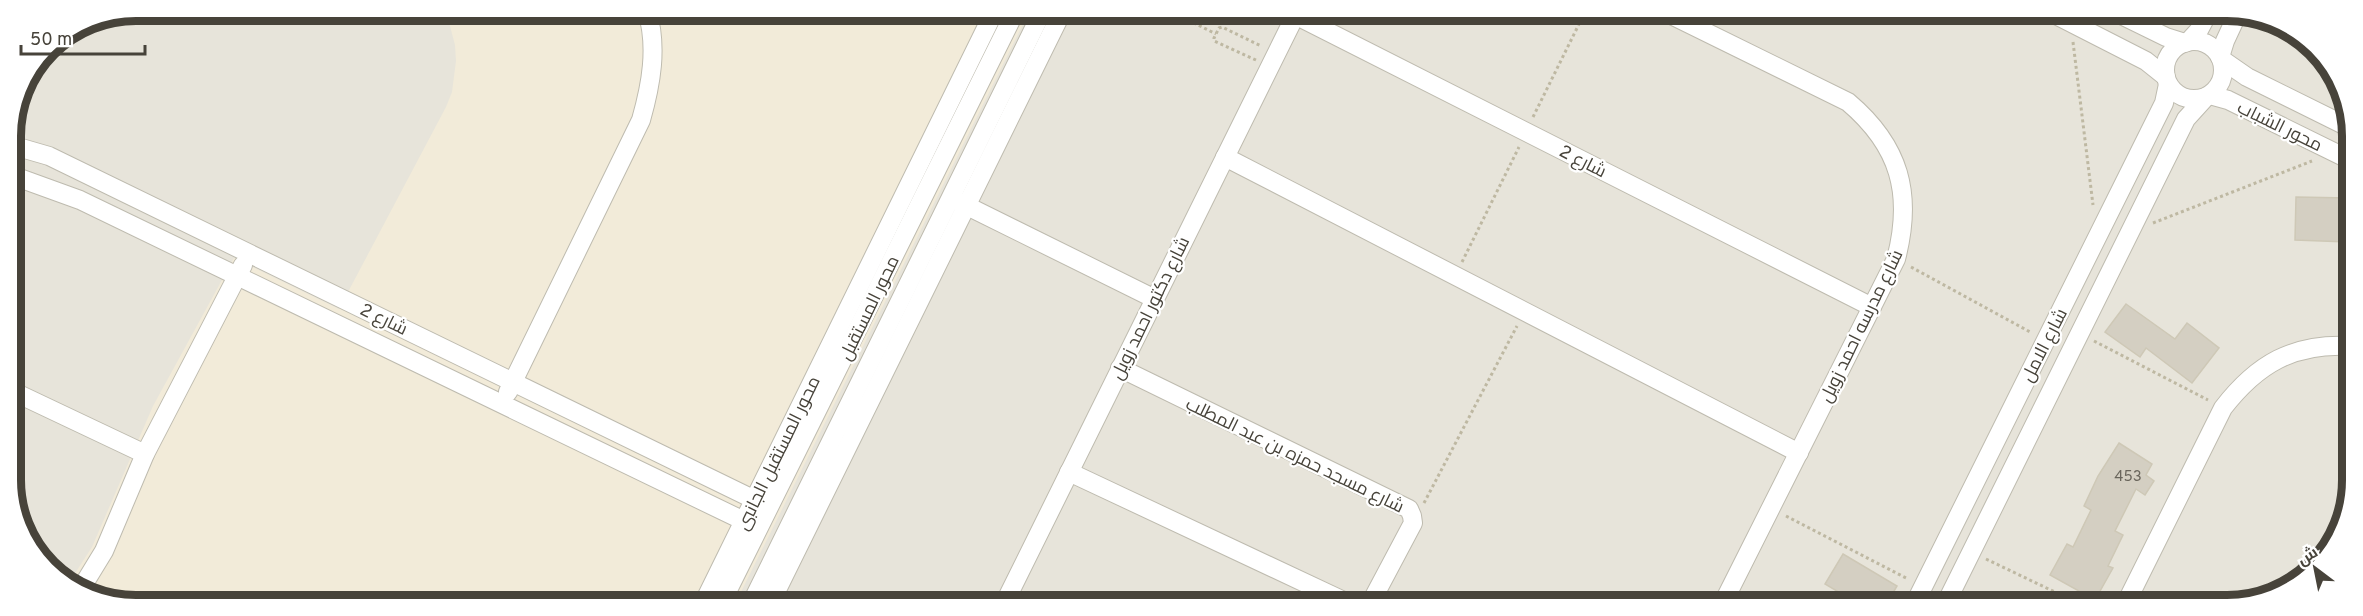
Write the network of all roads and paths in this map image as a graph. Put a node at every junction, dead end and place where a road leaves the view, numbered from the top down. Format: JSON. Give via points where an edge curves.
{"nodes":[{"id":1,"x":649,"y":21,"type":"edge"},
{"id":2,"x":990,"y":21,"type":"edge"},
{"id":3,"x":1012,"y":21,"type":"edge"},
{"id":4,"x":1038,"y":21,"type":"edge"},
{"id":5,"x":1058,"y":21,"type":"edge"},
{"id":6,"x":1190,"y":21,"type":"edge"},
{"id":7,"x":1292,"y":21,"type":"edge"},
{"id":8,"x":1310,"y":21,"type":"edge"},
{"id":9,"x":1683,"y":21,"type":"edge"},
{"id":10,"x":2133,"y":21,"type":"edge"},
{"id":11,"x":2204,"y":21,"type":"edge"},
{"id":12,"x":2234,"y":21,"type":"edge"},
{"id":13,"x":2071,"y":22,"type":"joint"},
{"id":14,"x":1216,"y":34,"type":"junction"},
{"id":15,"x":2186,"y":42,"type":"junction"},
{"id":16,"x":2221,"y":58,"type":"junction"},
{"id":17,"x":1273,"y":60,"type":"junction"},
{"id":18,"x":2167,"y":81,"type":"junction"},
{"id":19,"x":2208,"y":96,"type":"junction"},
{"id":20,"x":2341,"y":124,"type":"edge"},
{"id":21,"x":21,"y":148,"type":"edge"},
{"id":22,"x":2342,"y":156,"type":"edge"},
{"id":23,"x":1225,"y":157,"type":"junction"},
{"id":24,"x":21,"y":179,"type":"edge"},
{"id":25,"x":929,"y":187,"type":"junction"},
{"id":26,"x":950,"y":197,"type":"junction"},
{"id":27,"x":967,"y":205,"type":"junction"},
{"id":28,"x":2093,"y":205,"type":"dead end"},
{"id":29,"x":2129,"y":232,"type":"junction"},
{"id":30,"x":248,"y":254,"type":"junction"},
{"id":31,"x":1896,"y":259,"type":"junction"},
{"id":32,"x":238,"y":276,"type":"junction"},
{"id":33,"x":1155,"y":299,"type":"junction"},
{"id":34,"x":1872,"y":307,"type":"junction"},
{"id":35,"x":1524,"y":313,"type":"junction"},
{"id":36,"x":2079,"y":333,"type":"junction"},
{"id":37,"x":2047,"y":341,"type":"junction"},
{"id":38,"x":2342,"y":346,"type":"edge"},
{"id":39,"x":1120,"y":369,"type":"junction"},
{"id":40,"x":513,"y":381,"type":"junction"},
{"id":41,"x":21,"y":395,"type":"edge"},
{"id":42,"x":502,"y":404,"type":"junction"},
{"id":43,"x":2223,"y":408,"type":"junction"},
{"id":44,"x":1799,"y":453,"type":"junction"},
{"id":45,"x":145,"y":454,"type":"junction"},
{"id":46,"x":1069,"y":472,"type":"junction"},
{"id":47,"x":755,"y":500,"type":"junction"},
{"id":48,"x":1771,"y":508,"type":"junction"},
{"id":49,"x":1411,"y":513,"type":"junction"},
{"id":50,"x":744,"y":521,"type":"junction"},
{"id":51,"x":1971,"y":551,"type":"junction"},
{"id":52,"x":85,"y":583,"type":"edge"},
{"id":53,"x":1923,"y":587,"type":"junction"},
{"id":54,"x":707,"y":595,"type":"edge"},
{"id":55,"x":725,"y":595,"type":"edge"},
{"id":56,"x":755,"y":595,"type":"edge"},
{"id":57,"x":774,"y":595,"type":"edge"},
{"id":58,"x":1008,"y":595,"type":"edge"},
{"id":59,"x":1331,"y":595,"type":"edge"},
{"id":60,"x":1375,"y":595,"type":"edge"},
{"id":61,"x":1727,"y":595,"type":"edge"},
{"id":62,"x":1919,"y":595,"type":"edge"},
{"id":63,"x":1950,"y":595,"type":"edge"},
{"id":64,"x":2061,"y":595,"type":"edge"},
{"id":65,"x":2130,"y":595,"type":"edge"}],
"edges":[{"from":1,"to":40,"type":"street","via":[[652,69],[641,120]]},
{"from":2,"to":47,"type":"street","name":"محور المستقبل الجانبى"},
{"from":3,"to":25,"type":"street","name":"محور المستقبل"},
{"from":4,"to":26,"type":"street","name":"محور المستقبل"},
{"from":5,"to":27,"type":"street"},
{"from":6,"to":14,"type":"path"},
{"from":7,"to":17,"type":"street","name":"شارع دكتور احمد زويل"},
{"from":8,"to":34,"type":"street","name":"شارع 2"},
{"from":9,"to":31,"type":"street","name":"شارع مدرسه احمد زويل","via":[[1848,102],[1865,116],[1890,151],[1903,192],[1903,235]]},
{"from":10,"to":15,"type":"street"},
{"from":11,"to":15,"type":"street"},
{"from":12,"to":16,"type":"street"},
{"from":13,"to":18,"type":"street","via":[[2146,61]]},
{"from":13,"to":28,"type":"path"},
{"from":14,"to":17,"type":"path","via":[[1214,41]]},
{"from":14,"to":17,"type":"path","via":[[1222,27]]},
{"from":15,"to":16,"type":"street","via":[[2206,44]]},
{"from":15,"to":18,"type":"street","via":[[2168,57]]},
{"from":16,"to":19,"type":"street","via":[[2221,83]]},
{"from":16,"to":20,"type":"street","name":"محور الشباب","via":[[2247,77]]},
{"from":17,"to":23,"type":"street","name":"شارع دكتور احمد زويل"},
{"from":18,"to":19,"type":"street","via":[[2185,98]]},
{"from":18,"to":37,"type":"street","name":"شارع الامل","via":[[2164,103]]},
{"from":19,"to":22,"type":"street","name":"محور الشباب","via":[[2228,100]]},
{"from":19,"to":29,"type":"street","name":"شارع الامل","via":[[2187,118]]},
{"from":21,"to":30,"type":"street","name":"شارع 2","via":[[49,156]]},
{"from":22,"to":29,"type":"path"},
{"from":23,"to":33,"type":"street","name":"شارع دكتور احمد زويل"},
{"from":23,"to":35,"type":"street"},
{"from":24,"to":32,"type":"street","name":"شارع 2","via":[[80,200]]},
{"from":25,"to":26,"type":"street"},
{"from":25,"to":55,"type":"street","name":"محور المستقبل"},
{"from":26,"to":27,"type":"street"},
{"from":26,"to":56,"type":"street","name":"محور المستقبل"},
{"from":27,"to":33,"type":"street"},
{"from":27,"to":57,"type":"street"},
{"from":29,"to":36,"type":"street","name":"شارع الامل"},
{"from":30,"to":32,"type":"street"},
{"from":30,"to":40,"type":"street","name":"شارع 2"},
{"from":31,"to":34,"type":"street","name":"شارع مدرسه احمد زويل"},
{"from":31,"to":37,"type":"path"},
{"from":32,"to":42,"type":"street","name":"شارع 2"},
{"from":32,"to":45,"type":"street"},
{"from":33,"to":39,"type":"street","name":"شارع دكتور احمد زويل"},
{"from":34,"to":44,"type":"street","name":"شارع مدرسه احمد زويل"},
{"from":35,"to":44,"type":"street"},
{"from":35,"to":49,"type":"path","via":[[1424,503]]},
{"from":36,"to":43,"type":"path"},
{"from":36,"to":51,"type":"street","name":"شارع الامل"},
{"from":37,"to":53,"type":"street","name":"شارع الامل"},
{"from":38,"to":43,"type":"street","via":[[2304,349],[2280,358],[2251,376]]},
{"from":39,"to":46,"type":"street","name":"شارع دكتور احمد زويل"},
{"from":39,"to":49,"type":"street","name":"شارع مسجد حمزه بن عبد المطلب","via":[[1403,505]]},
{"from":40,"to":42,"type":"street"},
{"from":40,"to":47,"type":"street","name":"شارع 2"},
{"from":41,"to":45,"type":"street"},
{"from":42,"to":50,"type":"street","name":"شارع 2"},
{"from":43,"to":65,"type":"street"},
{"from":44,"to":48,"type":"street","name":"شارع مدرسه احمد زويل"},
{"from":45,"to":52,"type":"street","via":[[104,551]]},
{"from":46,"to":58,"type":"street","name":"شارع دكتور احمد زويل"},
{"from":46,"to":59,"type":"street"},
{"from":47,"to":50,"type":"street","name":"محور المستقبل الجانبى"},
{"from":48,"to":53,"type":"path"},
{"from":48,"to":61,"type":"street","name":"شارع مدرسه احمد زويل"},
{"from":49,"to":60,"type":"street","name":"شارع مسجد حمزه بن عبد المطلب","via":[[1413,523]]},
{"from":50,"to":54,"type":"street","name":"محور المستقبل الجانبى"},
{"from":51,"to":63,"type":"street","name":"شارع الامل"},
{"from":51,"to":64,"type":"path"},
{"from":53,"to":62,"type":"street","name":"شارع الامل"}]}
